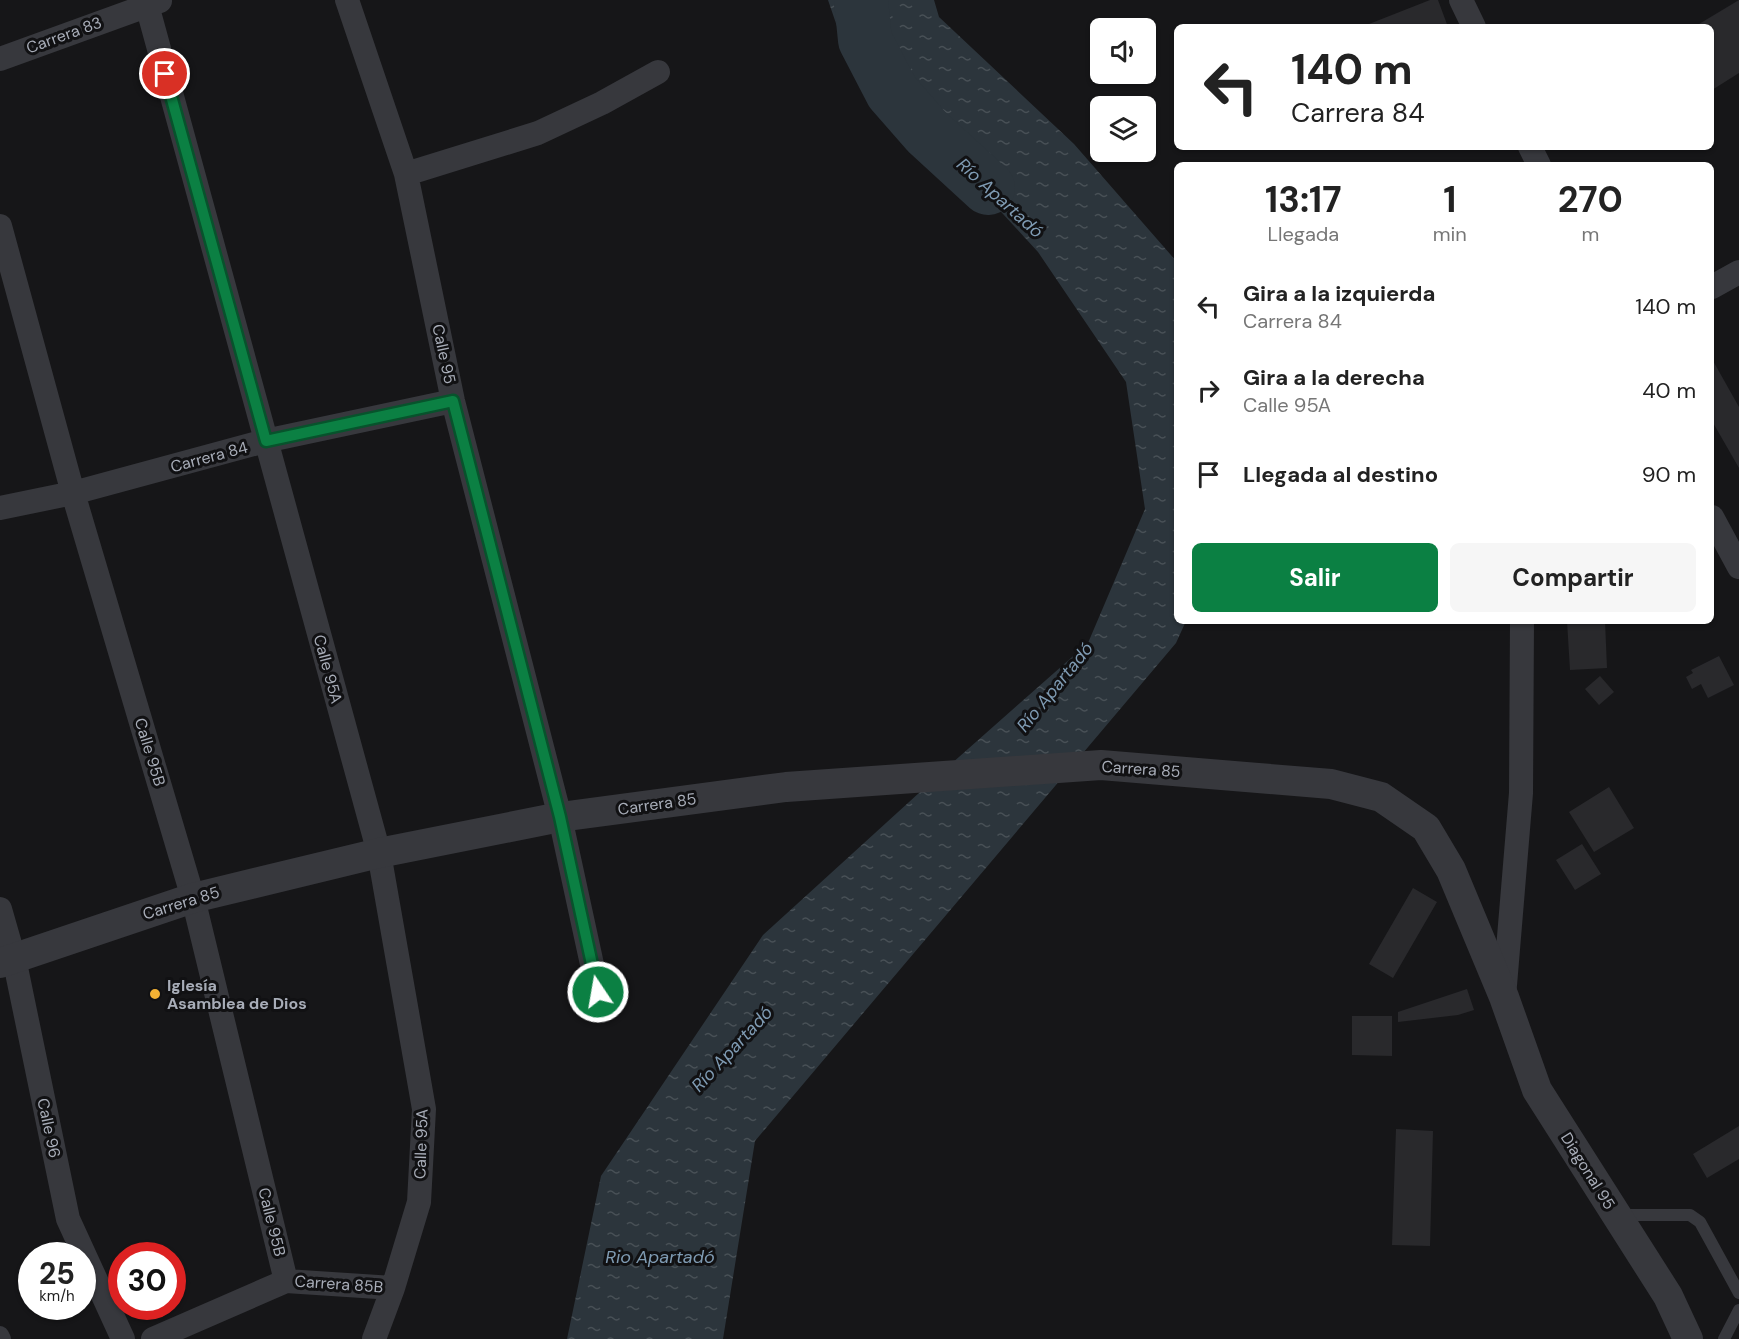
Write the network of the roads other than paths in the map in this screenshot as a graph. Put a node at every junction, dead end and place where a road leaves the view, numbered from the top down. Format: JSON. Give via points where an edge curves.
{"nodes":[{"id":1,"x":347,"y":0,"type":"edge"},
{"id":2,"x":1461,"y":0,"type":"edge"},
{"id":3,"x":154,"y":2,"type":"edge"},
{"id":4,"x":1473,"y":24,"type":"edge"},
{"id":5,"x":0,"y":59,"type":"edge"},
{"id":6,"x":658,"y":72,"type":"dead end"},
{"id":7,"x":406,"y":174,"type":"junction"},
{"id":8,"x":0,"y":226,"type":"edge"},
{"id":9,"x":1739,"y":272,"type":"edge"},
{"id":10,"x":1714,"y":286,"type":"edge"},
{"id":11,"x":453,"y":401,"type":"junction"},
{"id":12,"x":266,"y":441,"type":"junction"},
{"id":13,"x":73,"y":493,"type":"junction"},
{"id":14,"x":0,"y":508,"type":"edge"},
{"id":15,"x":1714,"y":521,"type":"edge"},
{"id":16,"x":1739,"y":567,"type":"edge"},
{"id":17,"x":1522,"y":624,"type":"edge"},
{"id":18,"x":560,"y":817,"type":"junction"},
{"id":19,"x":379,"y":853,"type":"junction"},
{"id":20,"x":193,"y":898,"type":"junction"},
{"id":21,"x":0,"y":909,"type":"edge"},
{"id":22,"x":7,"y":960,"type":"edge"},
{"id":23,"x":598,"y":992,"type":"dead end"},
{"id":24,"x":1504,"y":997,"type":"junction"},
{"id":25,"x":1616,"y":1215,"type":"junction"},
{"id":26,"x":286,"y":1281,"type":"junction"},
{"id":27,"x":393,"y":1288,"type":"junction"},
{"id":28,"x":1739,"y":1293,"type":"edge"},
{"id":29,"x":1739,"y":1310,"type":"edge"},
{"id":30,"x":0,"y":1335,"type":"edge"},
{"id":31,"x":2,"y":1339,"type":"edge"},
{"id":32,"x":123,"y":1339,"type":"edge"},
{"id":33,"x":153,"y":1339,"type":"edge"},
{"id":34,"x":374,"y":1339,"type":"edge"},
{"id":35,"x":1688,"y":1339,"type":"edge"},
{"id":36,"x":1724,"y":1339,"type":"edge"}],
"edges":[{"from":1,"to":7,"type":"street","name":"Calle 95"},
{"from":2,"to":4,"type":"street"},
{"from":3,"to":5,"type":"street","name":"Carrera 83"},
{"from":3,"to":12,"type":"street","name":"Calle 95A"},
{"from":6,"to":7,"type":"street","via":[[538,133]]},
{"from":7,"to":11,"type":"street","name":"Calle 95"},
{"from":8,"to":13,"type":"street","name":"Calle 95B"},
{"from":9,"to":10,"type":"street"},
{"from":11,"to":12,"type":"street","name":"Carrera 84"},
{"from":11,"to":18,"type":"street","name":"Calle 95"},
{"from":12,"to":13,"type":"street","name":"Carrera 84"},
{"from":12,"to":19,"type":"street","name":"Calle 95A"},
{"from":13,"to":14,"type":"street","name":"Carrera 84"},
{"from":13,"to":20,"type":"street","name":"Calle 95B"},
{"from":15,"to":16,"type":"street"},
{"from":17,"to":24,"type":"street","via":[[1521,793]]},
{"from":18,"to":19,"type":"street","name":"Carrera 85"},
{"from":18,"to":23,"type":"street","name":"Calle 95"},
{"from":18,"to":24,"type":"street","name":"Carrera 85","via":[[786,787],[1101,765],[1331,784],[1381,797],[1426,828],[1451,870]]},
{"from":19,"to":20,"type":"street","name":"Carrera 85"},
{"from":19,"to":27,"type":"street","name":"Calle 95A","via":[[424,1109],[419,1202]]},
{"from":20,"to":22,"type":"street","name":"Carrera 85"},
{"from":20,"to":26,"type":"street","name":"Calle 95B"},
{"from":21,"to":22,"type":"street","name":"Calle 96"},
{"from":22,"to":32,"type":"street","name":"Calle 96","via":[[68,1219]]},
{"from":24,"to":25,"type":"street","name":"Diagonal 95","via":[[1537,1090]]},
{"from":25,"to":28,"type":"lane","via":[[1690,1215],[1700,1222]]},
{"from":25,"to":35,"type":"street","name":"Diagonal 95","via":[[1668,1296]]},
{"from":26,"to":27,"type":"street","name":"Carrera 85B"},
{"from":26,"to":33,"type":"street","name":"Carrera 85B"},
{"from":27,"to":34,"type":"street","name":"Calle 95A"},
{"from":29,"to":36,"type":"lane"},
{"from":30,"to":31,"type":"street"}]}
